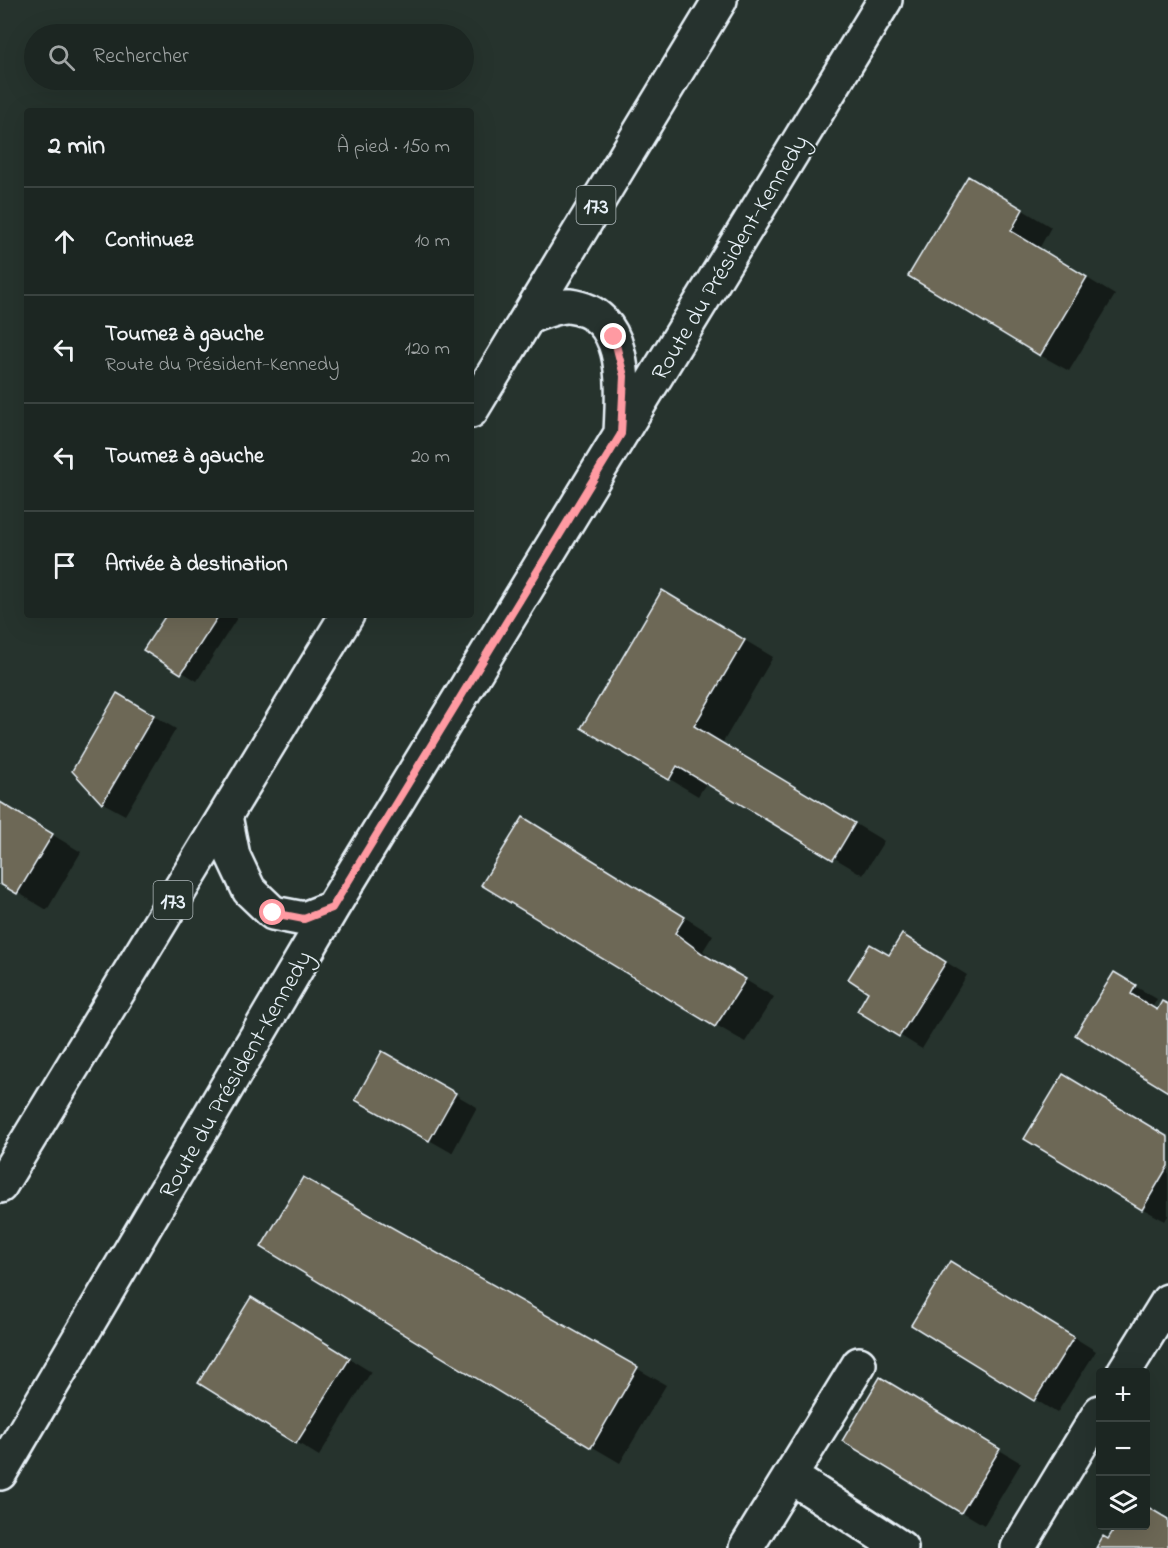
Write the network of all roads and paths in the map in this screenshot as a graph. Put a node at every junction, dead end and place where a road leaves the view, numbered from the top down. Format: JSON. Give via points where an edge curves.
{"nodes":[{"id":1,"x":720,"y":0,"type":"edge"},
{"id":2,"x":885,"y":0,"type":"edge"},
{"id":3,"x":528,"y":317,"type":"junction"},
{"id":4,"x":474,"y":406,"type":"edge"},
{"id":5,"x":621,"y":434,"type":"junction"},
{"id":6,"x":345,"y":618,"type":"edge"},
{"id":7,"x":225,"y":816,"type":"junction"},
{"id":8,"x":332,"y":908,"type":"junction"},
{"id":9,"x":0,"y":1186,"type":"edge"},
{"id":10,"x":1168,"y":1301,"type":"edge"},
{"id":11,"x":859,"y":1364,"type":"dead end"},
{"id":12,"x":1126,"y":1368,"type":"edge"},
{"id":13,"x":1096,"y":1420,"type":"edge"},
{"id":14,"x":0,"y":1473,"type":"edge"},
{"id":15,"x":790,"y":1476,"type":"junction"},
{"id":16,"x":746,"y":1548,"type":"edge"},
{"id":17,"x":902,"y":1548,"type":"edge"},
{"id":18,"x":1018,"y":1548,"type":"edge"}],
"edges":[{"from":1,"to":3,"type":"main road","number":"173"},
{"from":2,"to":5,"type":"main road","name":"Route du Président-Kennedy"},
{"from":3,"to":4,"type":"main road","number":"173"},
{"from":3,"to":5,"type":"main road","via":[[567,306],[592,313],[614,337],[624,376]]},
{"from":5,"to":8,"type":"main road","name":"Route du Président-Kennedy"},
{"from":6,"to":7,"type":"main road","number":"173"},
{"from":7,"to":8,"type":"main road","via":[[237,865],[249,890],[273,913],[304,919]]},
{"from":7,"to":9,"type":"main road","number":"173"},
{"from":8,"to":14,"type":"main road","name":"Route du Président-Kennedy"},
{"from":10,"to":12,"type":"main road"},
{"from":11,"to":15,"type":"main road"},
{"from":13,"to":18,"type":"main road"},
{"from":15,"to":16,"type":"main road"},
{"from":15,"to":17,"type":"main road"}]}
